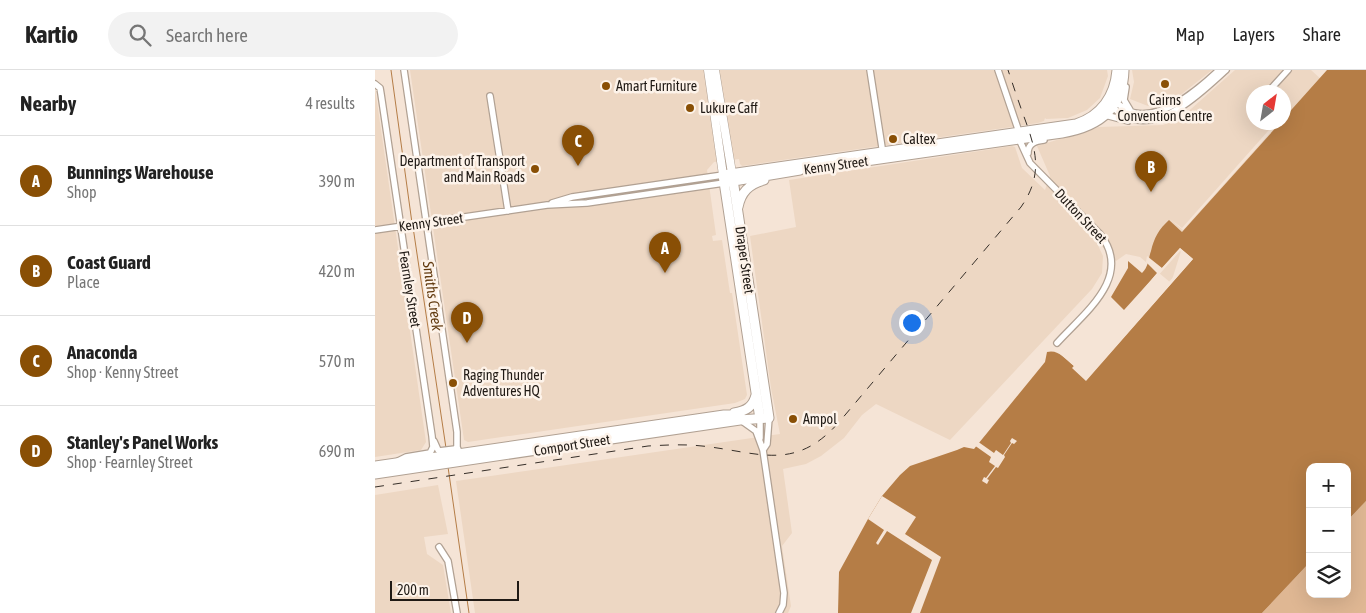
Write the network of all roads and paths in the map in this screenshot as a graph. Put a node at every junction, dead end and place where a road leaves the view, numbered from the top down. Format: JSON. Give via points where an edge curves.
{"nodes":[{"id":1,"x":405,"y":70,"type":"edge"},
{"id":2,"x":708,"y":70,"type":"edge"},
{"id":3,"x":715,"y":70,"type":"edge"},
{"id":4,"x":870,"y":70,"type":"edge"},
{"id":5,"x":998,"y":70,"type":"edge"},
{"id":6,"x":1117,"y":70,"type":"edge"},
{"id":7,"x":1125,"y":70,"type":"edge"},
{"id":8,"x":1219,"y":70,"type":"edge"},
{"id":9,"x":1226,"y":70,"type":"edge"},
{"id":10,"x":1288,"y":70,"type":"edge"},
{"id":11,"x":375,"y":84,"type":"edge"},
{"id":12,"x":1274,"y":85,"type":"edge"},
{"id":13,"x":491,"y":96,"type":"dead end"},
{"id":14,"x":1111,"y":103,"type":"junction"},
{"id":15,"x":1189,"y":103,"type":"junction"},
{"id":16,"x":1124,"y":108,"type":"junction"},
{"id":17,"x":1156,"y":111,"type":"junction"},
{"id":18,"x":1133,"y":112,"type":"junction"},
{"id":19,"x":1105,"y":115,"type":"junction"},
{"id":20,"x":1152,"y":119,"type":"junction"},
{"id":21,"x":1063,"y":133,"type":"junction"},
{"id":22,"x":1020,"y":137,"type":"junction"},
{"id":23,"x":1028,"y":152,"type":"junction"},
{"id":24,"x":883,"y":156,"type":"junction"},
{"id":25,"x":1035,"y":167,"type":"junction"},
{"id":26,"x":805,"y":169,"type":"junction"},
{"id":27,"x":728,"y":178,"type":"junction"},
{"id":28,"x":738,"y":210,"type":"junction"},
{"id":29,"x":507,"y":211,"type":"junction"},
{"id":30,"x":426,"y":223,"type":"junction"},
{"id":31,"x":400,"y":226,"type":"junction"},
{"id":32,"x":375,"y":230,"type":"edge"},
{"id":33,"x":1057,"y":343,"type":"dead end"},
{"id":34,"x":756,"y":394,"type":"junction"},
{"id":35,"x":723,"y":415,"type":"junction"},
{"id":36,"x":764,"y":416,"type":"junction"},
{"id":37,"x":740,"y":420,"type":"junction"},
{"id":38,"x":457,"y":432,"type":"junction"},
{"id":39,"x":432,"y":436,"type":"junction"},
{"id":40,"x":761,"y":442,"type":"junction"},
{"id":41,"x":763,"y":450,"type":"junction"},
{"id":42,"x":471,"y":452,"type":"junction"},
{"id":43,"x":448,"y":455,"type":"junction"},
{"id":44,"x":395,"y":463,"type":"junction"},
{"id":45,"x":375,"y":466,"type":"edge"},
{"id":46,"x":375,"y":474,"type":"edge"},
{"id":47,"x":439,"y":547,"type":"dead end"},
{"id":48,"x":457,"y":613,"type":"edge"},
{"id":49,"x":779,"y":613,"type":"edge"}],
"edges":[{"from":1,"to":30,"type":"street","name":"Fearnley Street"},
{"from":2,"to":27,"type":"main road","name":"Draper Street"},
{"from":3,"to":27,"type":"main road","name":"Draper Street"},
{"from":4,"to":24,"type":"street"},
{"from":5,"to":22,"type":"street","name":"Dutton Street"},
{"from":6,"to":14,"type":"highway"},
{"from":7,"to":14,"type":"highway","via":[[1122,87]]},
{"from":7,"to":18,"type":"street","via":[[1124,100]]},
{"from":8,"to":17,"type":"street","via":[[1185,98]]},
{"from":9,"to":15,"type":"street"},
{"from":10,"to":12,"type":"street"},
{"from":11,"to":31,"type":"street","name":"Fearnley Street","via":[[380,88]]},
{"from":13,"to":29,"type":"street"},
{"from":14,"to":16,"type":"street"},
{"from":14,"to":19,"type":"highway","name":"Kenny Street"},
{"from":14,"to":20,"type":"street","via":[[1130,119]]},
{"from":14,"to":22,"type":"highway","name":"Kenny Street","via":[[1083,121]]},
{"from":15,"to":17,"type":"street","via":[[1164,112]]},
{"from":15,"to":20,"type":"street"},
{"from":16,"to":18,"type":"street"},
{"from":16,"to":20,"type":"street","via":[[1136,116]]},
{"from":17,"to":18,"type":"street"},
{"from":19,"to":20,"type":"street","via":[[1136,123]]},
{"from":19,"to":21,"type":"highway","name":"Kenny Street","via":[[1088,127]]},
{"from":21,"to":22,"type":"highway","name":"Kenny Street"},
{"from":21,"to":23,"type":"street","via":[[1034,142]]},
{"from":22,"to":23,"type":"street","name":"Dutton Street"},
{"from":22,"to":24,"type":"highway","name":"Kenny Street"},
{"from":22,"to":25,"type":"street","name":"Dutton Street","via":[[1028,159]]},
{"from":23,"to":25,"type":"street","name":"Dutton Street"},
{"from":24,"to":26,"type":"highway","name":"Kenny Street"},
{"from":24,"to":27,"type":"highway","name":"Kenny Street"},
{"from":25,"to":33,"type":"street","name":"Dutton Street","via":[[1100,234],[1112,258],[1111,272],[1102,293]]},
{"from":26,"to":27,"type":"highway","name":"Kenny Street"},
{"from":26,"to":28,"type":"highway","via":[[751,185],[741,198]]},
{"from":27,"to":28,"type":"highway","name":"Draper Street"},
{"from":27,"to":29,"type":"street","name":"Kenny Street","via":[[572,198]]},
{"from":27,"to":34,"type":"highway","name":"Draper Street"},
{"from":28,"to":36,"type":"highway","name":"Draper Street"},
{"from":29,"to":30,"type":"street","name":"Kenny Street"},
{"from":30,"to":31,"type":"street","name":"Kenny Street"},
{"from":30,"to":38,"type":"street","name":"Fearnley Street"},
{"from":31,"to":32,"type":"street","name":"Kenny Street"},
{"from":31,"to":39,"type":"street","name":"Fearnley Street"},
{"from":34,"to":35,"type":"highway","via":[[752,405],[745,411]]},
{"from":34,"to":36,"type":"highway","name":"Draper Street"},
{"from":35,"to":36,"type":"highway","name":"Comport Street"},
{"from":35,"to":42,"type":"highway","name":"Comport Street"},
{"from":36,"to":37,"type":"highway","name":"Comport Street"},
{"from":36,"to":40,"type":"street","name":"Draper Street"},
{"from":36,"to":41,"type":"street","name":"Draper Street","via":[[767,444]]},
{"from":37,"to":40,"type":"street","name":"Draper Street","via":[[756,431]]},
{"from":37,"to":43,"type":"highway","name":"Comport Street","via":[[508,455]]},
{"from":38,"to":42,"type":"street","name":"Fearnley Street","via":[[463,447]]},
{"from":38,"to":43,"type":"street","name":"Fearnley Street"},
{"from":39,"to":43,"type":"street","name":"Fearnley Street"},
{"from":39,"to":44,"type":"street","via":[[433,447],[429,453],[405,457]]},
{"from":40,"to":41,"type":"street","name":"Draper Street"},
{"from":41,"to":49,"type":"street","name":"Draper Street","via":[[784,593]]},
{"from":42,"to":43,"type":"highway","name":"Comport Street"},
{"from":43,"to":44,"type":"highway","name":"Comport Street"},
{"from":43,"to":46,"type":"highway","name":"Comport Street"},
{"from":44,"to":45,"type":"highway","name":"Comport Street"},
{"from":47,"to":48,"type":"street","via":[[448,561]]}]}
